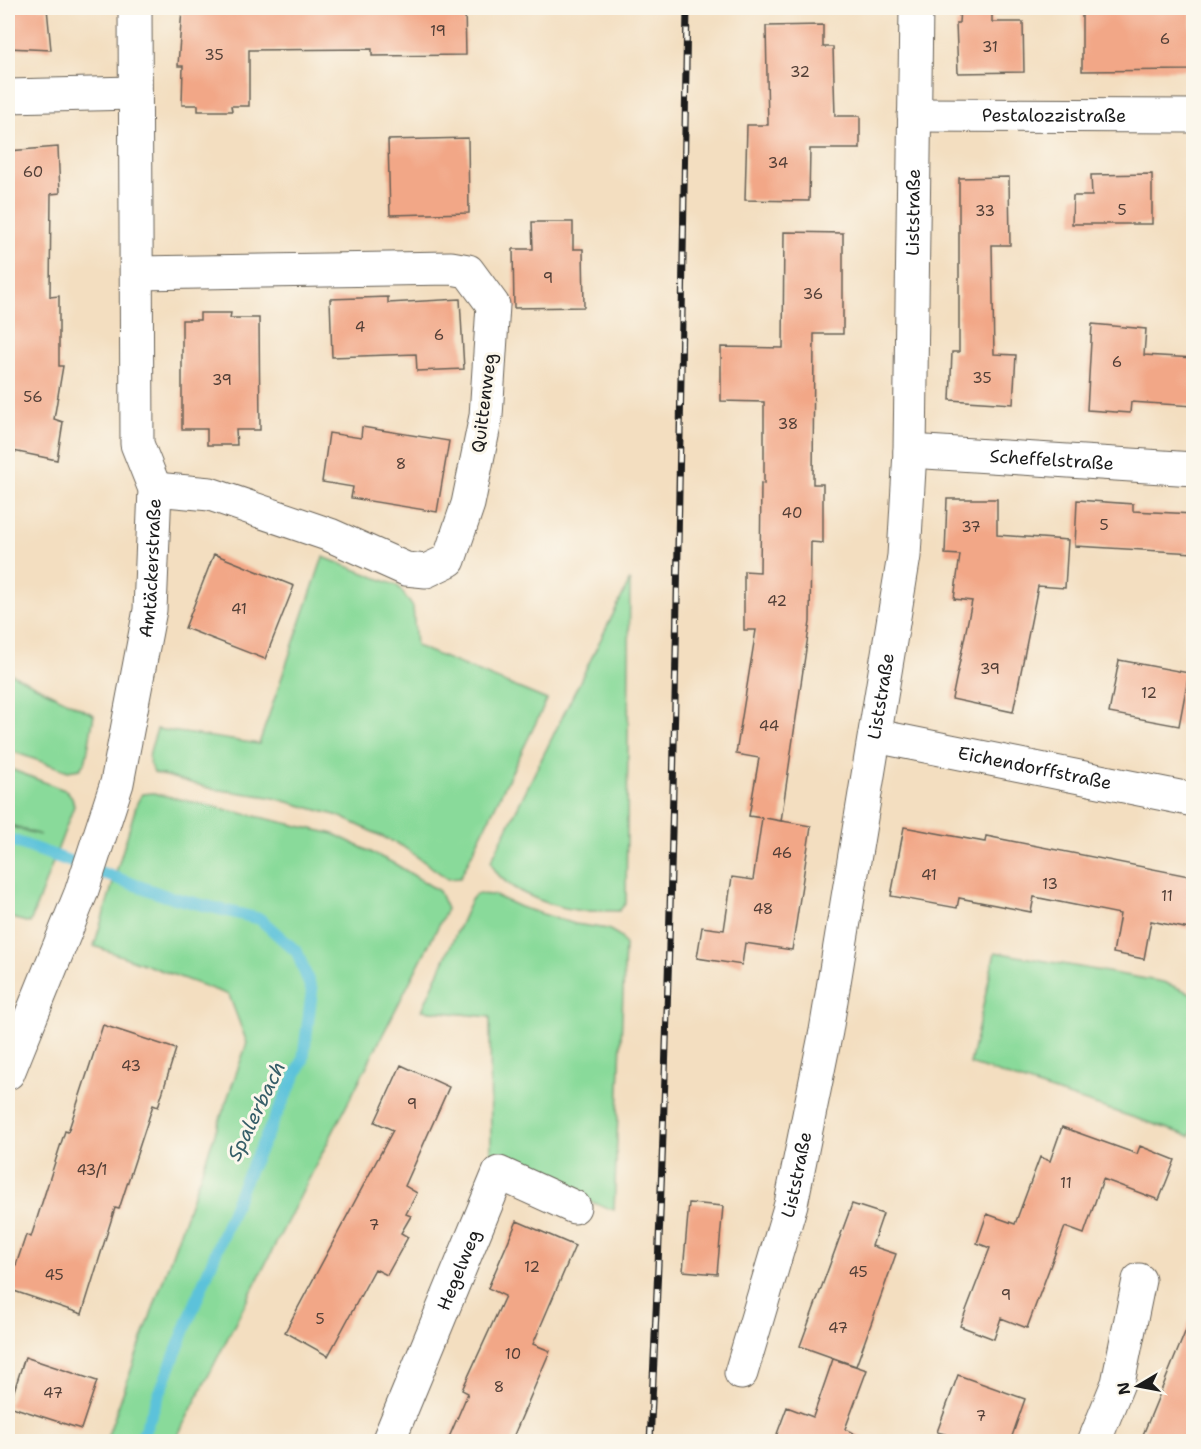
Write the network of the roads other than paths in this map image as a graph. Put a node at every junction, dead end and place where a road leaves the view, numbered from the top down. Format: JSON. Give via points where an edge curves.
{"nodes":[{"id":1,"x":135,"y":8,"type":"edge"},
{"id":2,"x":916,"y":8,"type":"edge"},
{"id":3,"x":133,"y":93,"type":"junction"},
{"id":4,"x":8,"y":96,"type":"edge"},
{"id":5,"x":914,"y":114,"type":"junction"},
{"id":6,"x":1194,"y":116,"type":"edge"},
{"id":7,"x":137,"y":273,"type":"junction"},
{"id":8,"x":910,"y":451,"type":"junction"},
{"id":9,"x":1194,"y":470,"type":"edge"},
{"id":10,"x":156,"y":489,"type":"junction"},
{"id":11,"x":876,"y":736,"type":"junction"},
{"id":12,"x":1194,"y":800,"type":"edge"},
{"id":13,"x":8,"y":1073,"type":"edge"},
{"id":14,"x":574,"y":1207,"type":"dead end"},
{"id":15,"x":1139,"y":1280,"type":"dead end"},
{"id":16,"x":741,"y":1373,"type":"dead end"},
{"id":17,"x":388,"y":1442,"type":"edge"},
{"id":18,"x":1094,"y":1442,"type":"edge"}],
"edges":[{"from":1,"to":3,"type":"street","name":"Amtäckerstraße"},
{"from":2,"to":5,"type":"street","name":"Liststraße"},
{"from":3,"to":4,"type":"street"},
{"from":3,"to":7,"type":"street","name":"Amtäckerstraße"},
{"from":5,"to":6,"type":"street","name":"Pestalozzistraße"},
{"from":5,"to":8,"type":"street","name":"Liststraße"},
{"from":7,"to":10,"type":"street","name":"Amtäckerstraße","via":[[136,444]]},
{"from":7,"to":10,"type":"street","name":"Quittenweg","via":[[450,268],[468,271],[493,305],[486,416],[468,504],[449,560],[426,571],[406,569],[330,535],[210,494]]},
{"from":8,"to":9,"type":"street","name":"Scheffelstraße"},
{"from":8,"to":11,"type":"street","name":"Liststraße","via":[[904,556]]},
{"from":10,"to":13,"type":"street","name":"Amtäckerstraße","via":[[150,610],[117,783],[81,893]]},
{"from":11,"to":12,"type":"street","name":"Eichendorffstraße"},
{"from":11,"to":16,"type":"street","name":"Liststraße","via":[[837,974],[791,1204]]},
{"from":14,"to":17,"type":"street","name":"Hegelweg","via":[[499,1173]]},
{"from":15,"to":18,"type":"street","via":[[1118,1383]]}]}
